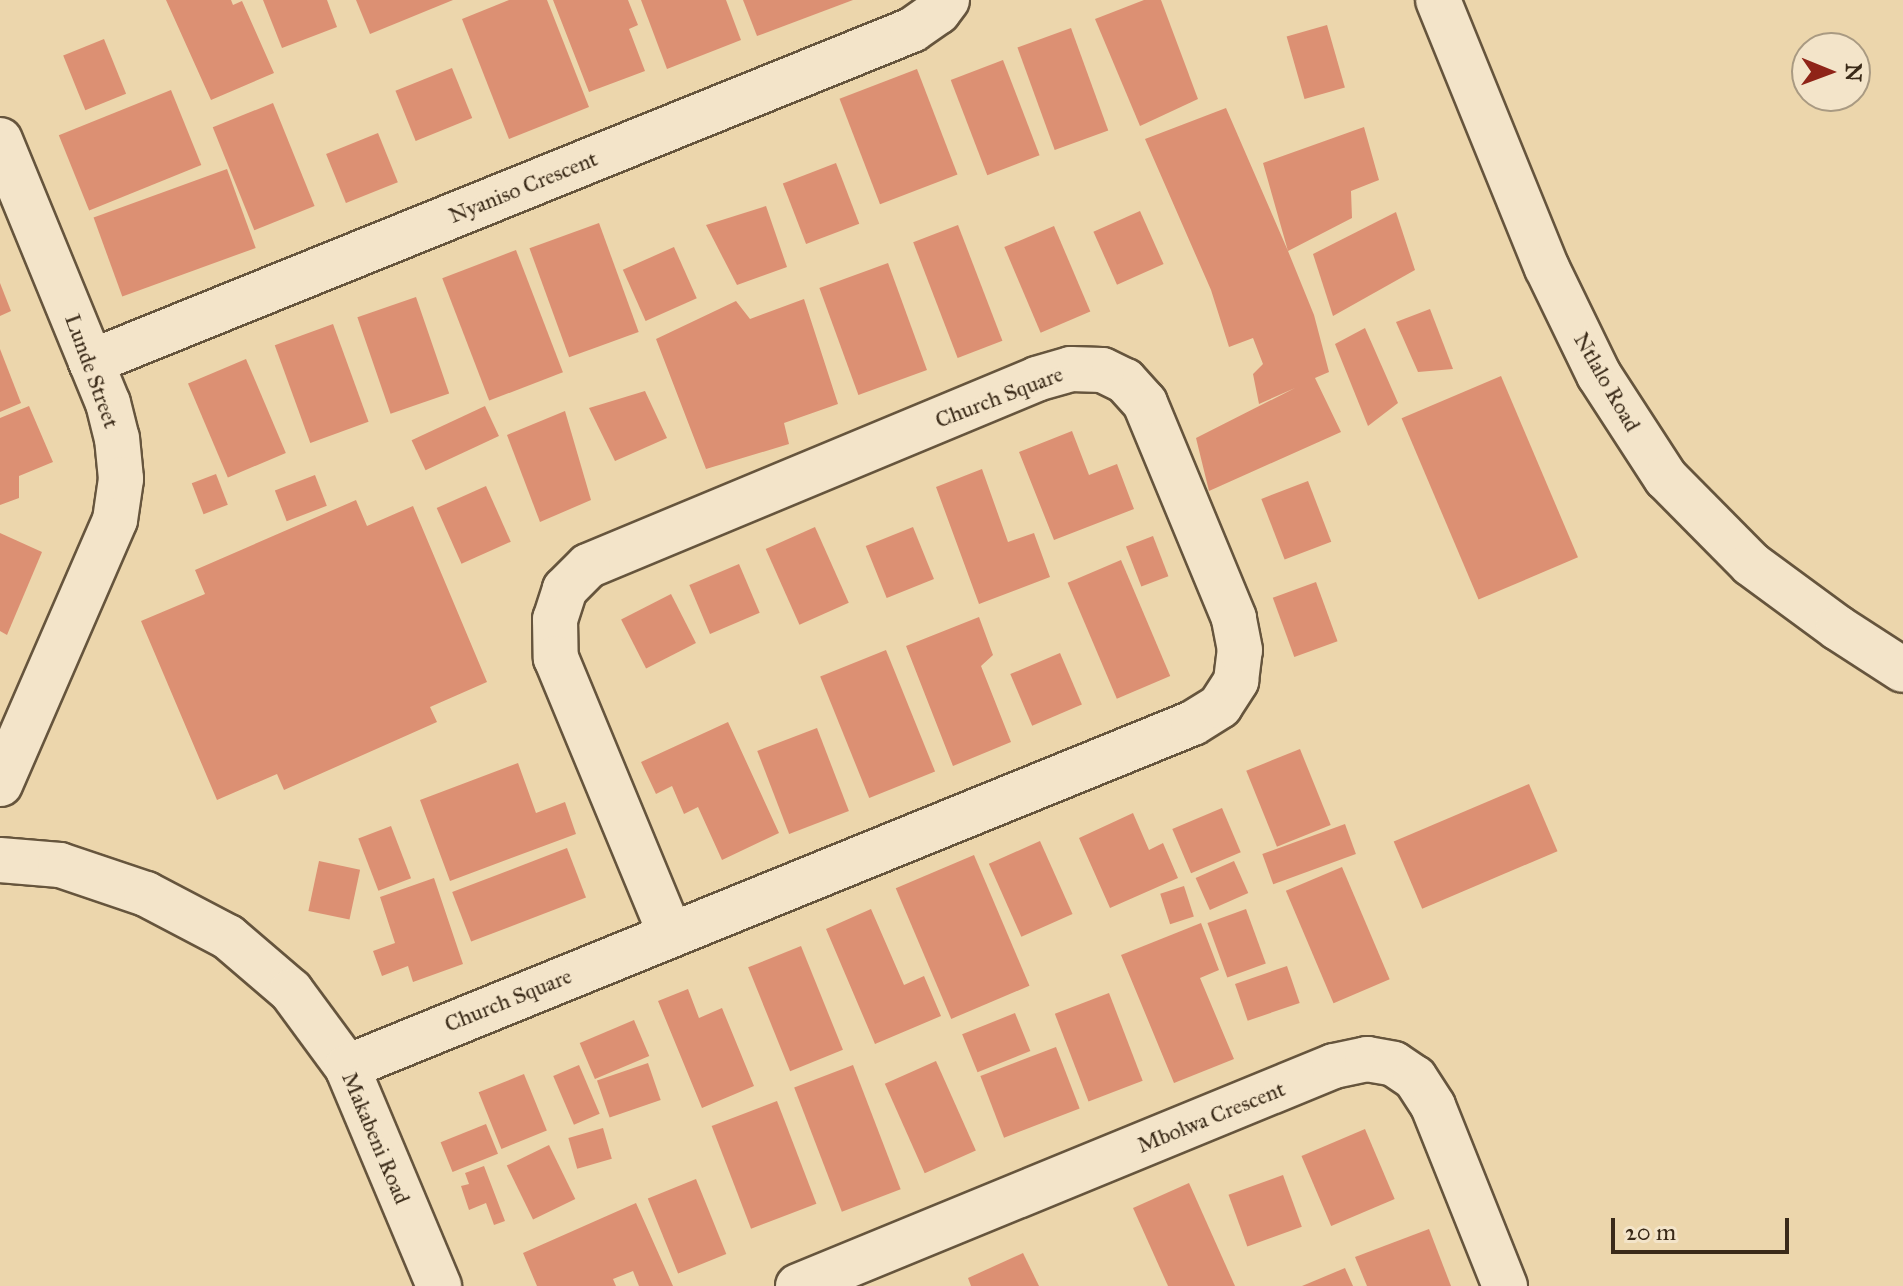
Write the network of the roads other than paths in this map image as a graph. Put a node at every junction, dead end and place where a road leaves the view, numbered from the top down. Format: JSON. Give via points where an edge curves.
{"nodes":[{"id":1,"x":947,"y":0,"type":"edge"},
{"id":2,"x":1438,"y":0,"type":"edge"},
{"id":3,"x":0,"y":140,"type":"edge"},
{"id":4,"x":91,"y":362,"type":"junction"},
{"id":5,"x":1903,"y":670,"type":"edge"},
{"id":6,"x":0,"y":784,"type":"edge"},
{"id":7,"x":0,"y":860,"type":"edge"},
{"id":8,"x":670,"y":933,"type":"junction"},
{"id":9,"x":347,"y":1067,"type":"junction"},
{"id":10,"x":439,"y":1286,"type":"edge"},
{"id":11,"x":798,"y":1286,"type":"edge"},
{"id":12,"x":1505,"y":1286,"type":"edge"}],
"edges":[{"from":1,"to":4,"type":"street","name":"Nyaniso Crescent","via":[[912,30]]},
{"from":2,"to":5,"type":"street","name":"Ntlalo Road","via":[[1547,268],[1599,375],[1666,478],[1751,564]]},
{"from":3,"to":4,"type":"street","name":"Lunde Street"},
{"from":4,"to":6,"type":"street","name":"Lunde Street","via":[[117,438],[121,479],[115,520]]},
{"from":7,"to":9,"type":"street","name":"Makabeni Road","via":[[60,865],[146,894],[228,937],[291,991]]},
{"from":8,"to":8,"type":"street","name":"Church Square","via":[[1193,723],[1220,706],[1236,681],[1240,650],[1234,618],[1145,403],[1125,381],[1102,370],[1071,369],[1037,379],[588,566],[565,589],[555,619],[556,658]]},
{"from":8,"to":9,"type":"street","name":"Church Square"},
{"from":9,"to":10,"type":"street","name":"Makabeni Road"},
{"from":11,"to":12,"type":"street","name":"Mbolwa Crescent","via":[[1320,1072],[1367,1059],[1394,1064],[1415,1078],[1433,1106]]}]}
